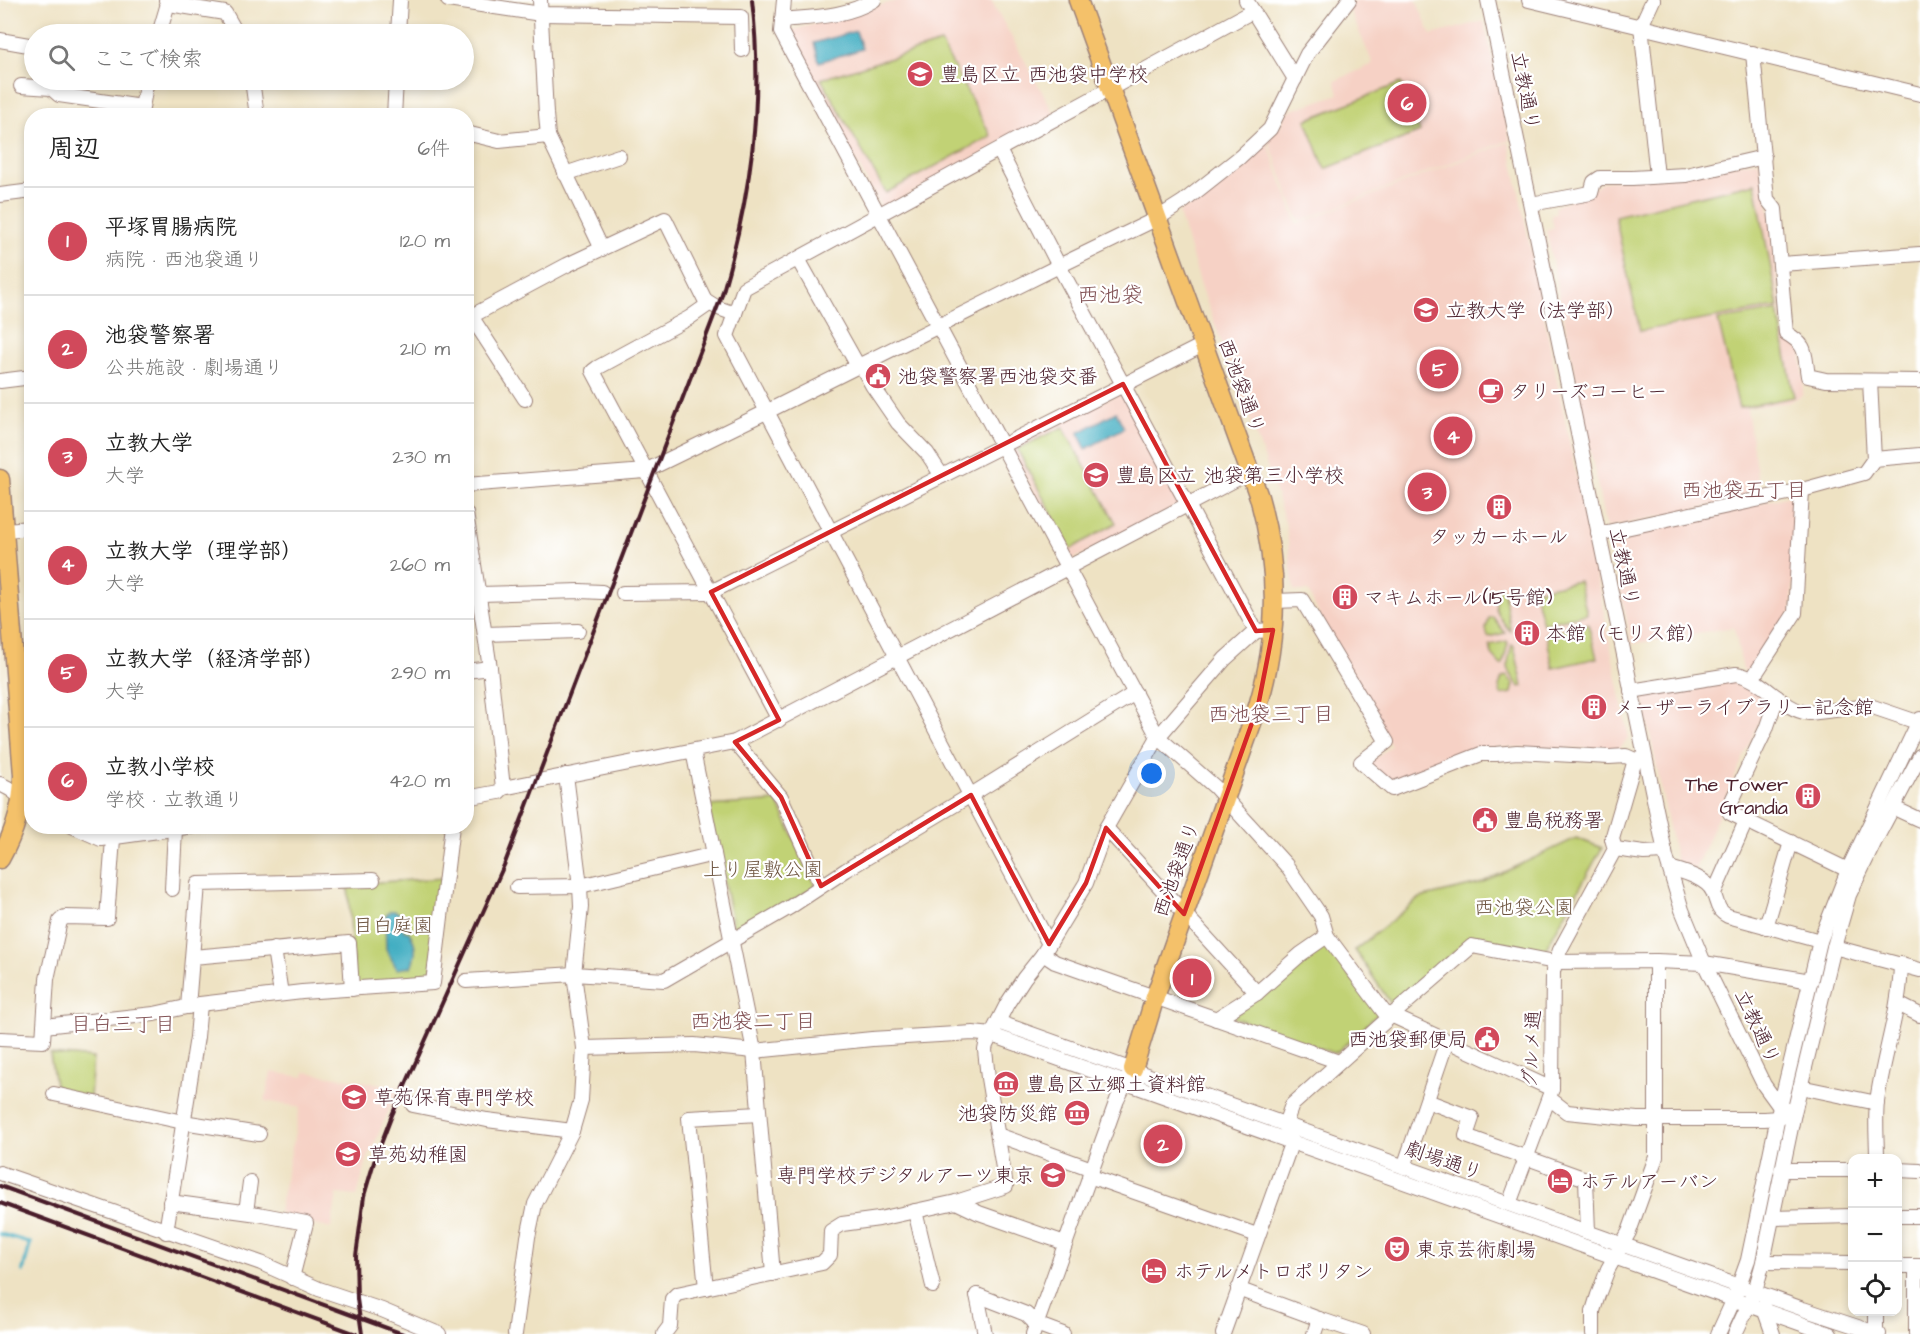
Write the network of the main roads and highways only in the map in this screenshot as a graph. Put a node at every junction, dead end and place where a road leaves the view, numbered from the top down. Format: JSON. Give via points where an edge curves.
{"nodes":[{"id":1,"x":1078,"y":0,"type":"edge"},
{"id":2,"x":0,"y":479,"type":"edge"},
{"id":3,"x":5,"y":605,"type":"edge"},
{"id":4,"x":24,"y":782,"type":"edge"},
{"id":5,"x":24,"y":808,"type":"edge"},
{"id":6,"x":0,"y":859,"type":"edge"},
{"id":7,"x":1129,"y":1076,"type":"road end"}],
"edges":[{"from":1,"to":7,"type":"main road","name":"西池袋通り","via":[[1261,504],[1275,601],[1265,631],[1266,680]]},
{"from":2,"to":3,"type":"main road"},
{"from":3,"to":4,"type":"main road"},
{"from":5,"to":6,"type":"main road"}]}
